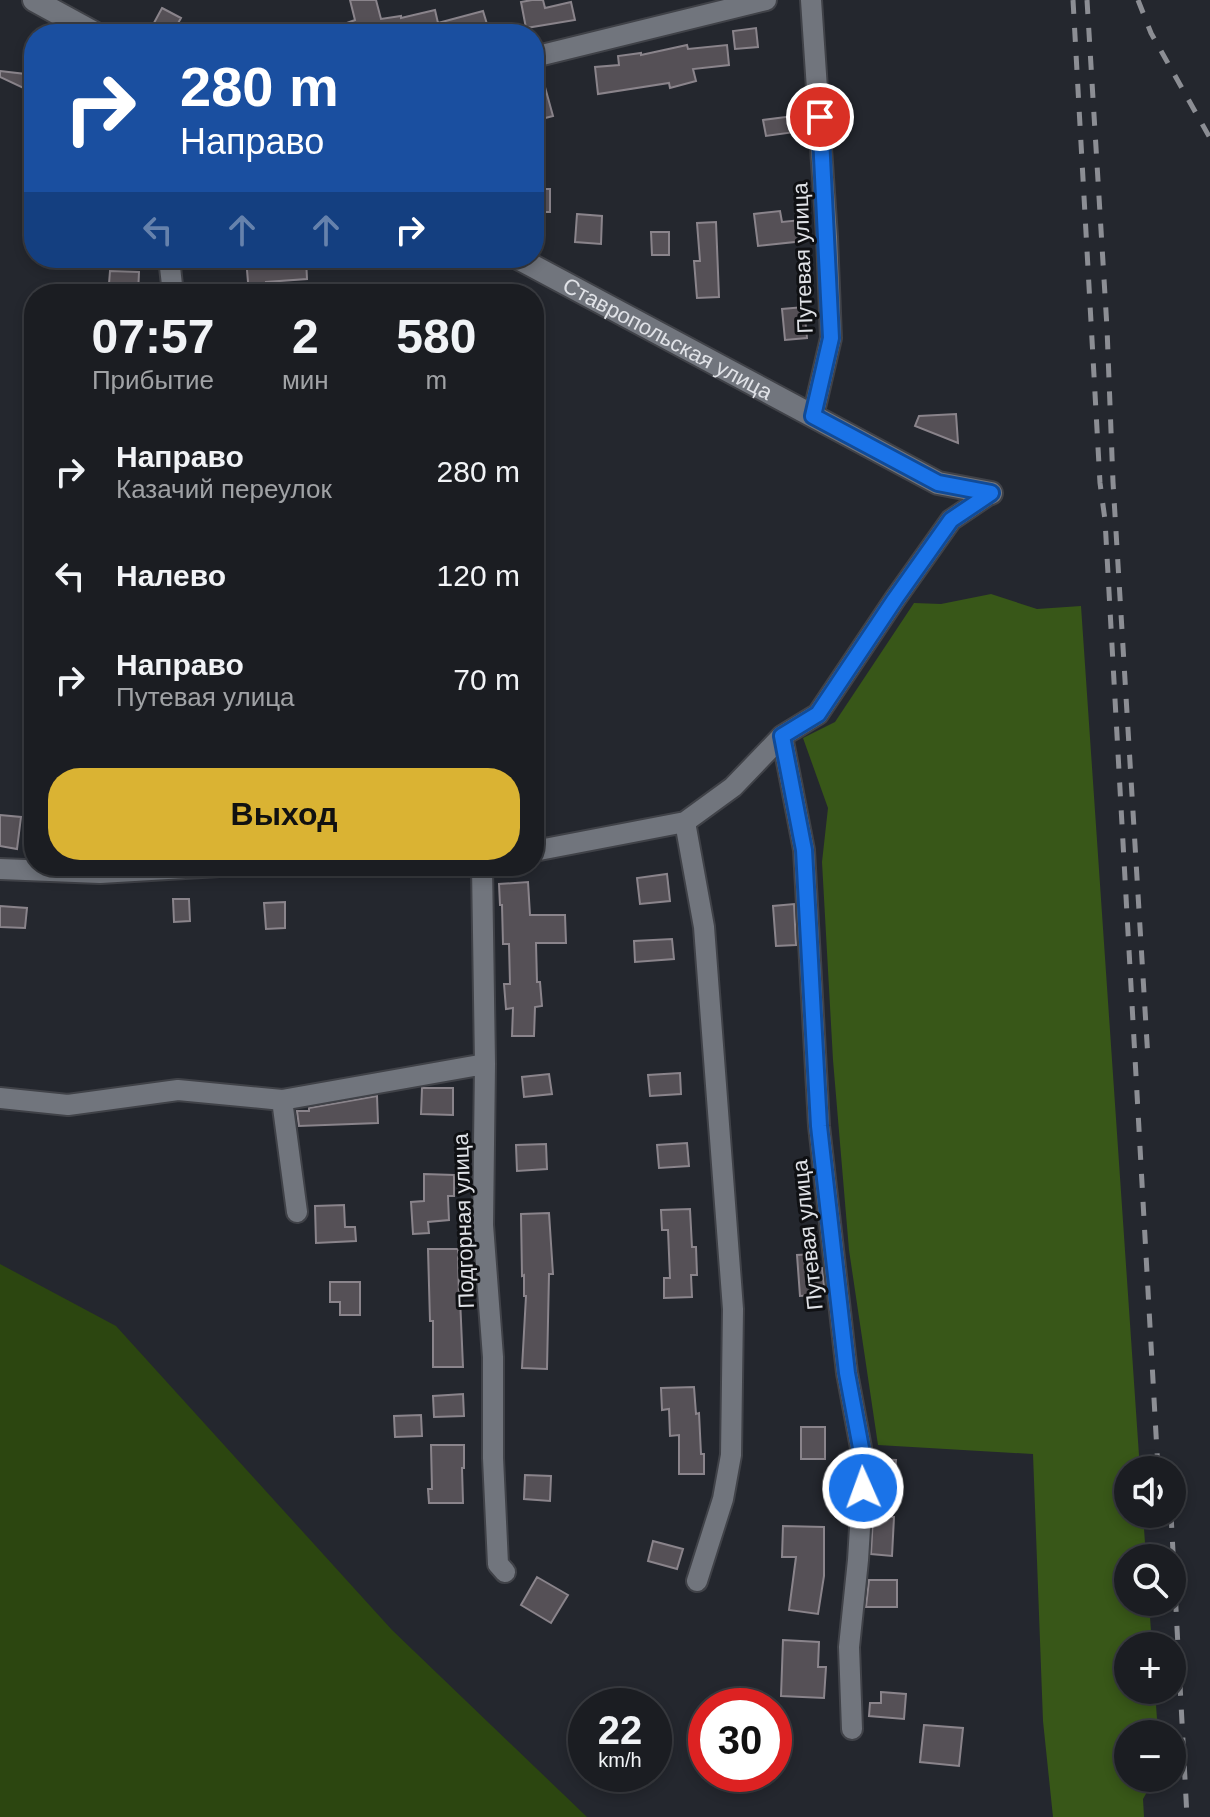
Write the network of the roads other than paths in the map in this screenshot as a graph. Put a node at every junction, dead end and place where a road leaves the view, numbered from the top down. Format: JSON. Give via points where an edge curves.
{"nodes":[{"id":1,"x":34,"y":0,"type":"edge"},
{"id":2,"x":766,"y":0,"type":"edge"},
{"id":3,"x":811,"y":0,"type":"edge"},
{"id":4,"x":78,"y":24,"type":"edge"},
{"id":5,"x":544,"y":55,"type":"edge"},
{"id":6,"x":537,"y":268,"type":"edge"},
{"id":7,"x":813,"y":416,"type":"junction"},
{"id":8,"x":991,"y":493,"type":"joint"},
{"id":9,"x":782,"y":736,"type":"junction"},
{"id":10,"x":685,"y":822,"type":"junction"},
{"id":11,"x":544,"y":849,"type":"edge"},
{"id":12,"x":0,"y":869,"type":"edge"},
{"id":13,"x":24,"y":870,"type":"edge"},
{"id":14,"x":482,"y":876,"type":"edge"},
{"id":15,"x":485,"y":1064,"type":"junction"},
{"id":16,"x":0,"y":1098,"type":"edge"},
{"id":17,"x":282,"y":1100,"type":"junction"},
{"id":18,"x":297,"y":1212,"type":"dead end"},
{"id":19,"x":505,"y":1572,"type":"dead end"},
{"id":20,"x":697,"y":1581,"type":"dead end"},
{"id":21,"x":852,"y":1729,"type":"dead end"}],
"edges":[{"from":1,"to":4,"type":"street"},
{"from":2,"to":5,"type":"street"},
{"from":3,"to":7,"type":"street","name":"Путевая улица","via":[[831,338]]},
{"from":6,"to":7,"type":"street","name":"Ставропольская улица"},
{"from":7,"to":8,"type":"street","name":"Ставропольская улица","via":[[938,483]]},
{"from":8,"to":9,"type":"street","via":[[951,520],[818,714]]},
{"from":9,"to":10,"type":"street","via":[[733,787]]},
{"from":9,"to":21,"type":"street","name":"Путевая улица","via":[[804,850],[819,1126],[847,1373],[864,1464],[849,1647]]},
{"from":10,"to":11,"type":"street"},
{"from":10,"to":20,"type":"street","via":[[704,927],[733,1309],[731,1455]]},
{"from":12,"to":13,"type":"street"},
{"from":14,"to":15,"type":"street","name":"Подгорная улица"},
{"from":15,"to":17,"type":"street"},
{"from":15,"to":19,"type":"street","name":"Подгорная улица","via":[[483,1225],[493,1357],[498,1564]]},
{"from":16,"to":17,"type":"street","via":[[68,1105],[178,1090]]},
{"from":17,"to":18,"type":"street"}]}
